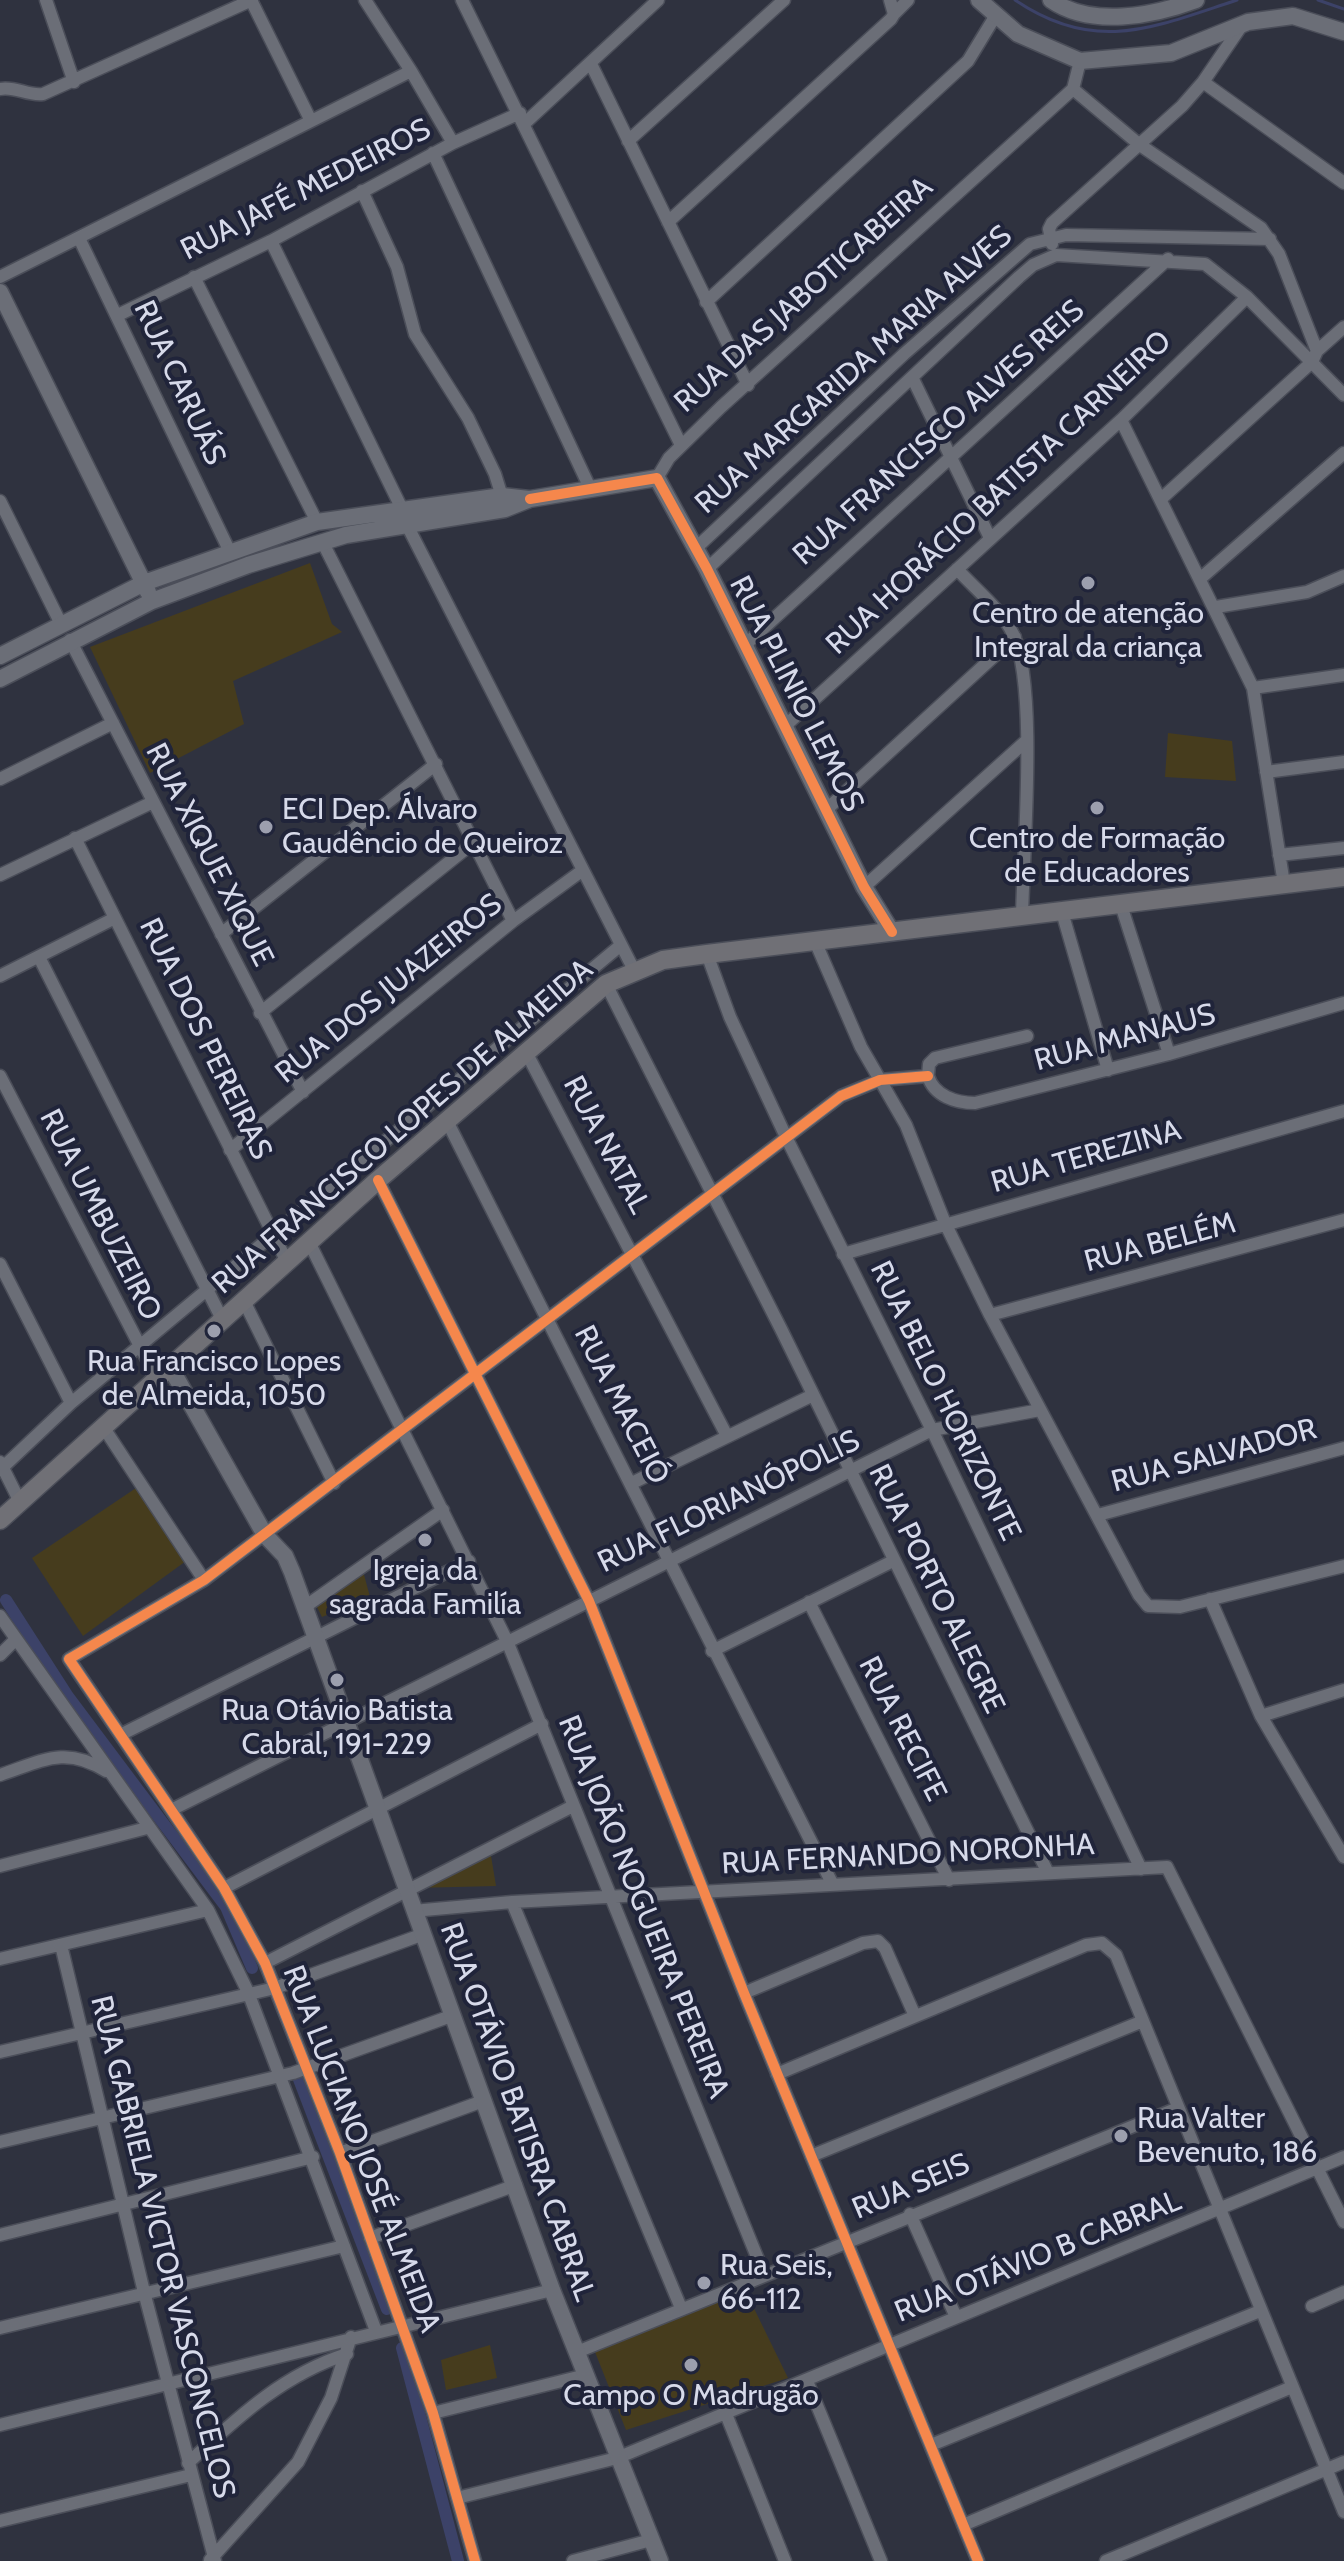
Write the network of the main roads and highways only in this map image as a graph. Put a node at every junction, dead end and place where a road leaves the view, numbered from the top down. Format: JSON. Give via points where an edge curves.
{"nodes":[{"id":1,"x":1344,"y":877,"type":"edge"},
{"id":2,"x":0,"y":1520,"type":"edge"}],
"edges":[{"from":1,"to":2,"type":"main road","name":"RUA FRANCISCO LOPES DE ALMEIDA","via":[[707,954],[634,970],[606,984],[525,1050]]}]}
